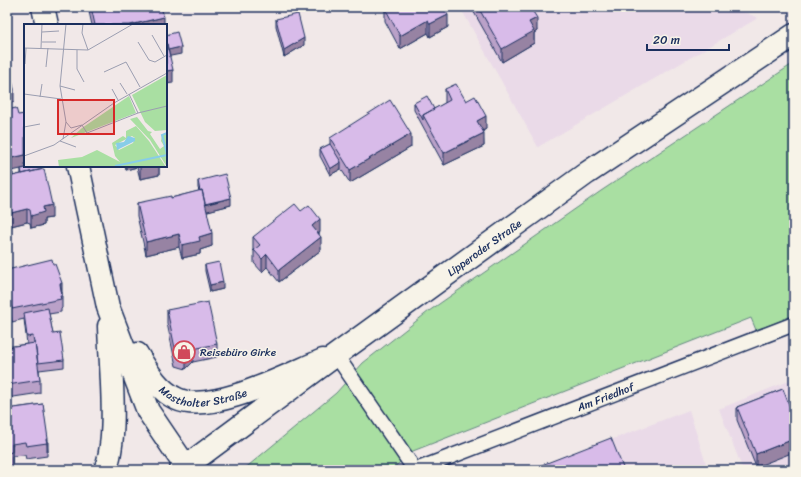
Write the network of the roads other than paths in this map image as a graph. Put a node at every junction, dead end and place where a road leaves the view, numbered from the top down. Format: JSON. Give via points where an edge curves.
{"nodes":[{"id":1,"x":43,"y":7,"type":"edge"},
{"id":2,"x":47,"y":24,"type":"edge"},
{"id":3,"x":794,"y":35,"type":"edge"},
{"id":4,"x":78,"y":167,"type":"edge"},
{"id":5,"x":108,"y":307,"type":"junction"},
{"id":6,"x":794,"y":324,"type":"edge"},
{"id":7,"x":336,"y":355,"type":"junction"},
{"id":8,"x":184,"y":468,"type":"edge"},
{"id":9,"x":105,"y":470,"type":"edge"},
{"id":10,"x":416,"y":470,"type":"edge"}],
"edges":[{"from":1,"to":2,"type":"street"},
{"from":3,"to":7,"type":"street","name":"Lipperoder Straße","via":[[586,173]]},
{"from":4,"to":5,"type":"street","name":"Mastholter Straße"},
{"from":5,"to":7,"type":"street","name":"Mastholter Straße","via":[[153,381],[178,399],[207,403],[231,398]]},
{"from":5,"to":8,"type":"street","name":"Mastholter Straße","via":[[148,411]]},
{"from":5,"to":9,"type":"street","name":"Mastholter Straße","via":[[112,404],[110,459]]},
{"from":6,"to":10,"type":"lane","name":"Am Friedhof"},
{"from":7,"to":8,"type":"street","name":"Lipperoder Straße"},
{"from":7,"to":10,"type":"lane"}]}
